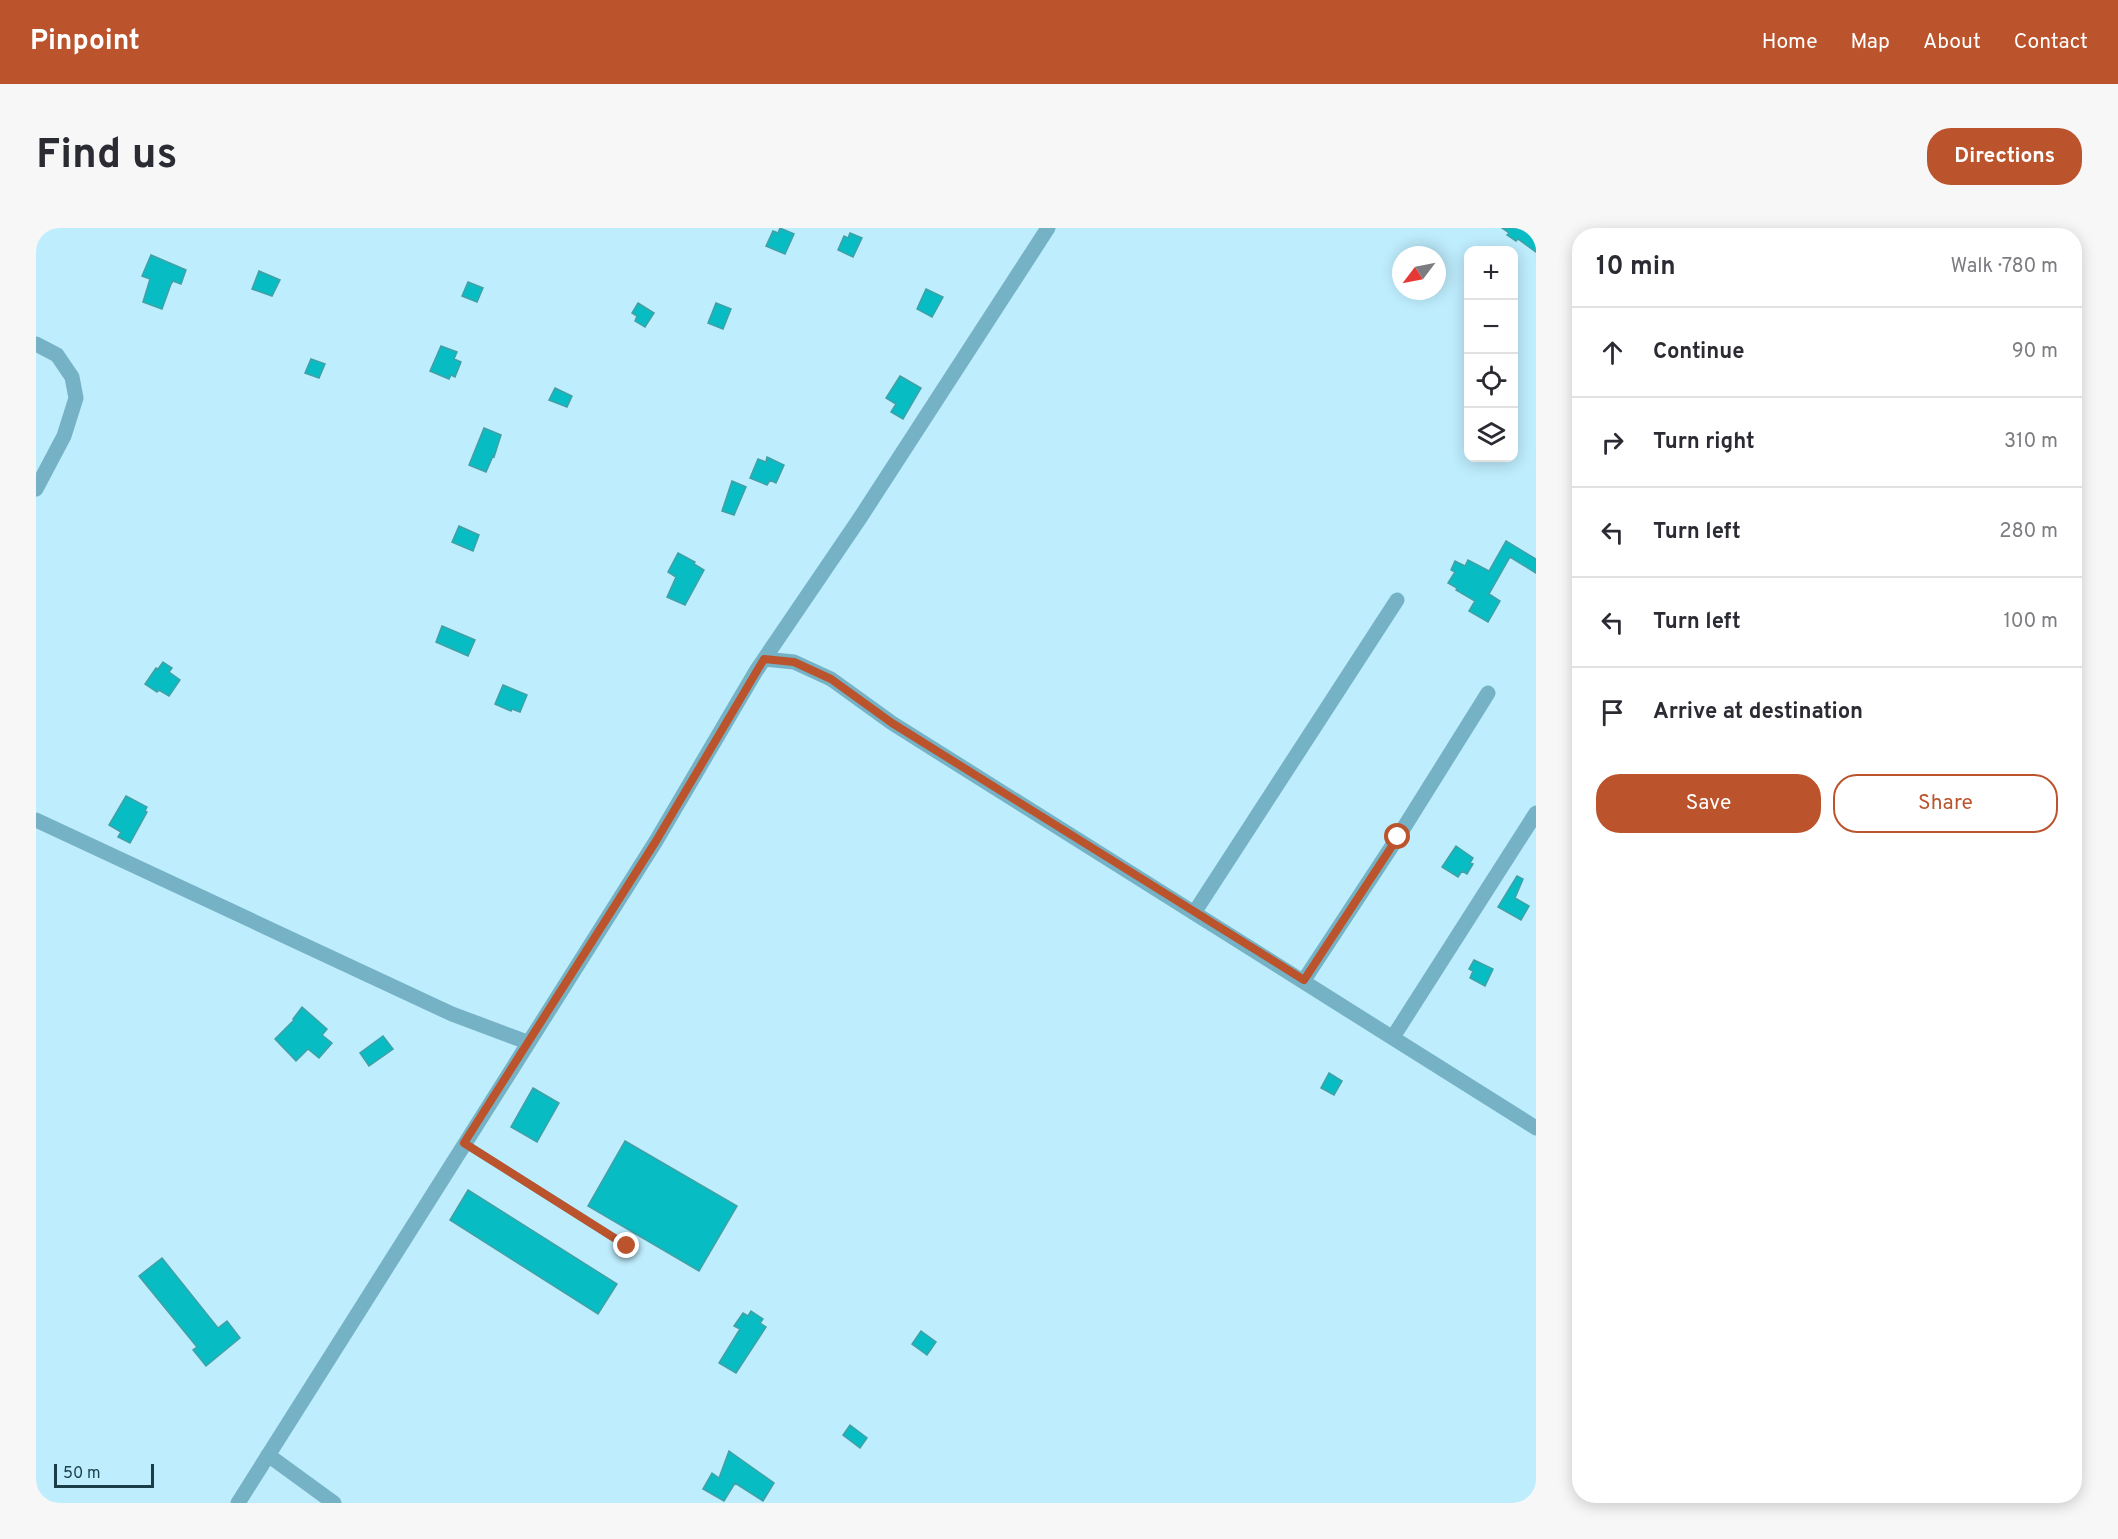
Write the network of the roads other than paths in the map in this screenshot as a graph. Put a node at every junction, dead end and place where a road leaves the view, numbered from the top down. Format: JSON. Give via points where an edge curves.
{"nodes":[{"id":1,"x":1048,"y":228,"type":"edge"},
{"id":2,"x":36,"y":344,"type":"edge"},
{"id":3,"x":36,"y":489,"type":"edge"},
{"id":4,"x":1397,"y":600,"type":"dead end"},
{"id":5,"x":764,"y":659,"type":"junction"},
{"id":6,"x":1488,"y":693,"type":"dead end"},
{"id":7,"x":1536,"y":813,"type":"edge"},
{"id":8,"x":36,"y":820,"type":"edge"},
{"id":9,"x":1194,"y":913,"type":"junction"},
{"id":10,"x":1304,"y":980,"type":"junction"},
{"id":11,"x":1393,"y":1037,"type":"junction"},
{"id":12,"x":527,"y":1042,"type":"junction"},
{"id":13,"x":1536,"y":1128,"type":"edge"},
{"id":14,"x":464,"y":1143,"type":"junction"},
{"id":15,"x":627,"y":1246,"type":"dead end"},
{"id":16,"x":268,"y":1455,"type":"junction"},
{"id":17,"x":238,"y":1503,"type":"edge"},
{"id":18,"x":334,"y":1503,"type":"edge"}],
"edges":[{"from":1,"to":5,"type":"street"},
{"from":2,"to":3,"type":"street","via":[[57,356],[72,377],[76,398],[64,436]]},
{"from":4,"to":9,"type":"street"},
{"from":5,"to":9,"type":"street","via":[[794,662],[831,679],[892,723]]},
{"from":5,"to":12,"type":"street","via":[[656,841]]},
{"from":6,"to":10,"type":"street"},
{"from":7,"to":11,"type":"street"},
{"from":8,"to":12,"type":"street","via":[[441,1009]]},
{"from":9,"to":10,"type":"street"},
{"from":10,"to":11,"type":"street"},
{"from":11,"to":13,"type":"street"},
{"from":12,"to":14,"type":"street"},
{"from":14,"to":15,"type":"lane"},
{"from":14,"to":16,"type":"street"},
{"from":16,"to":17,"type":"street"},
{"from":16,"to":18,"type":"street"}]}
